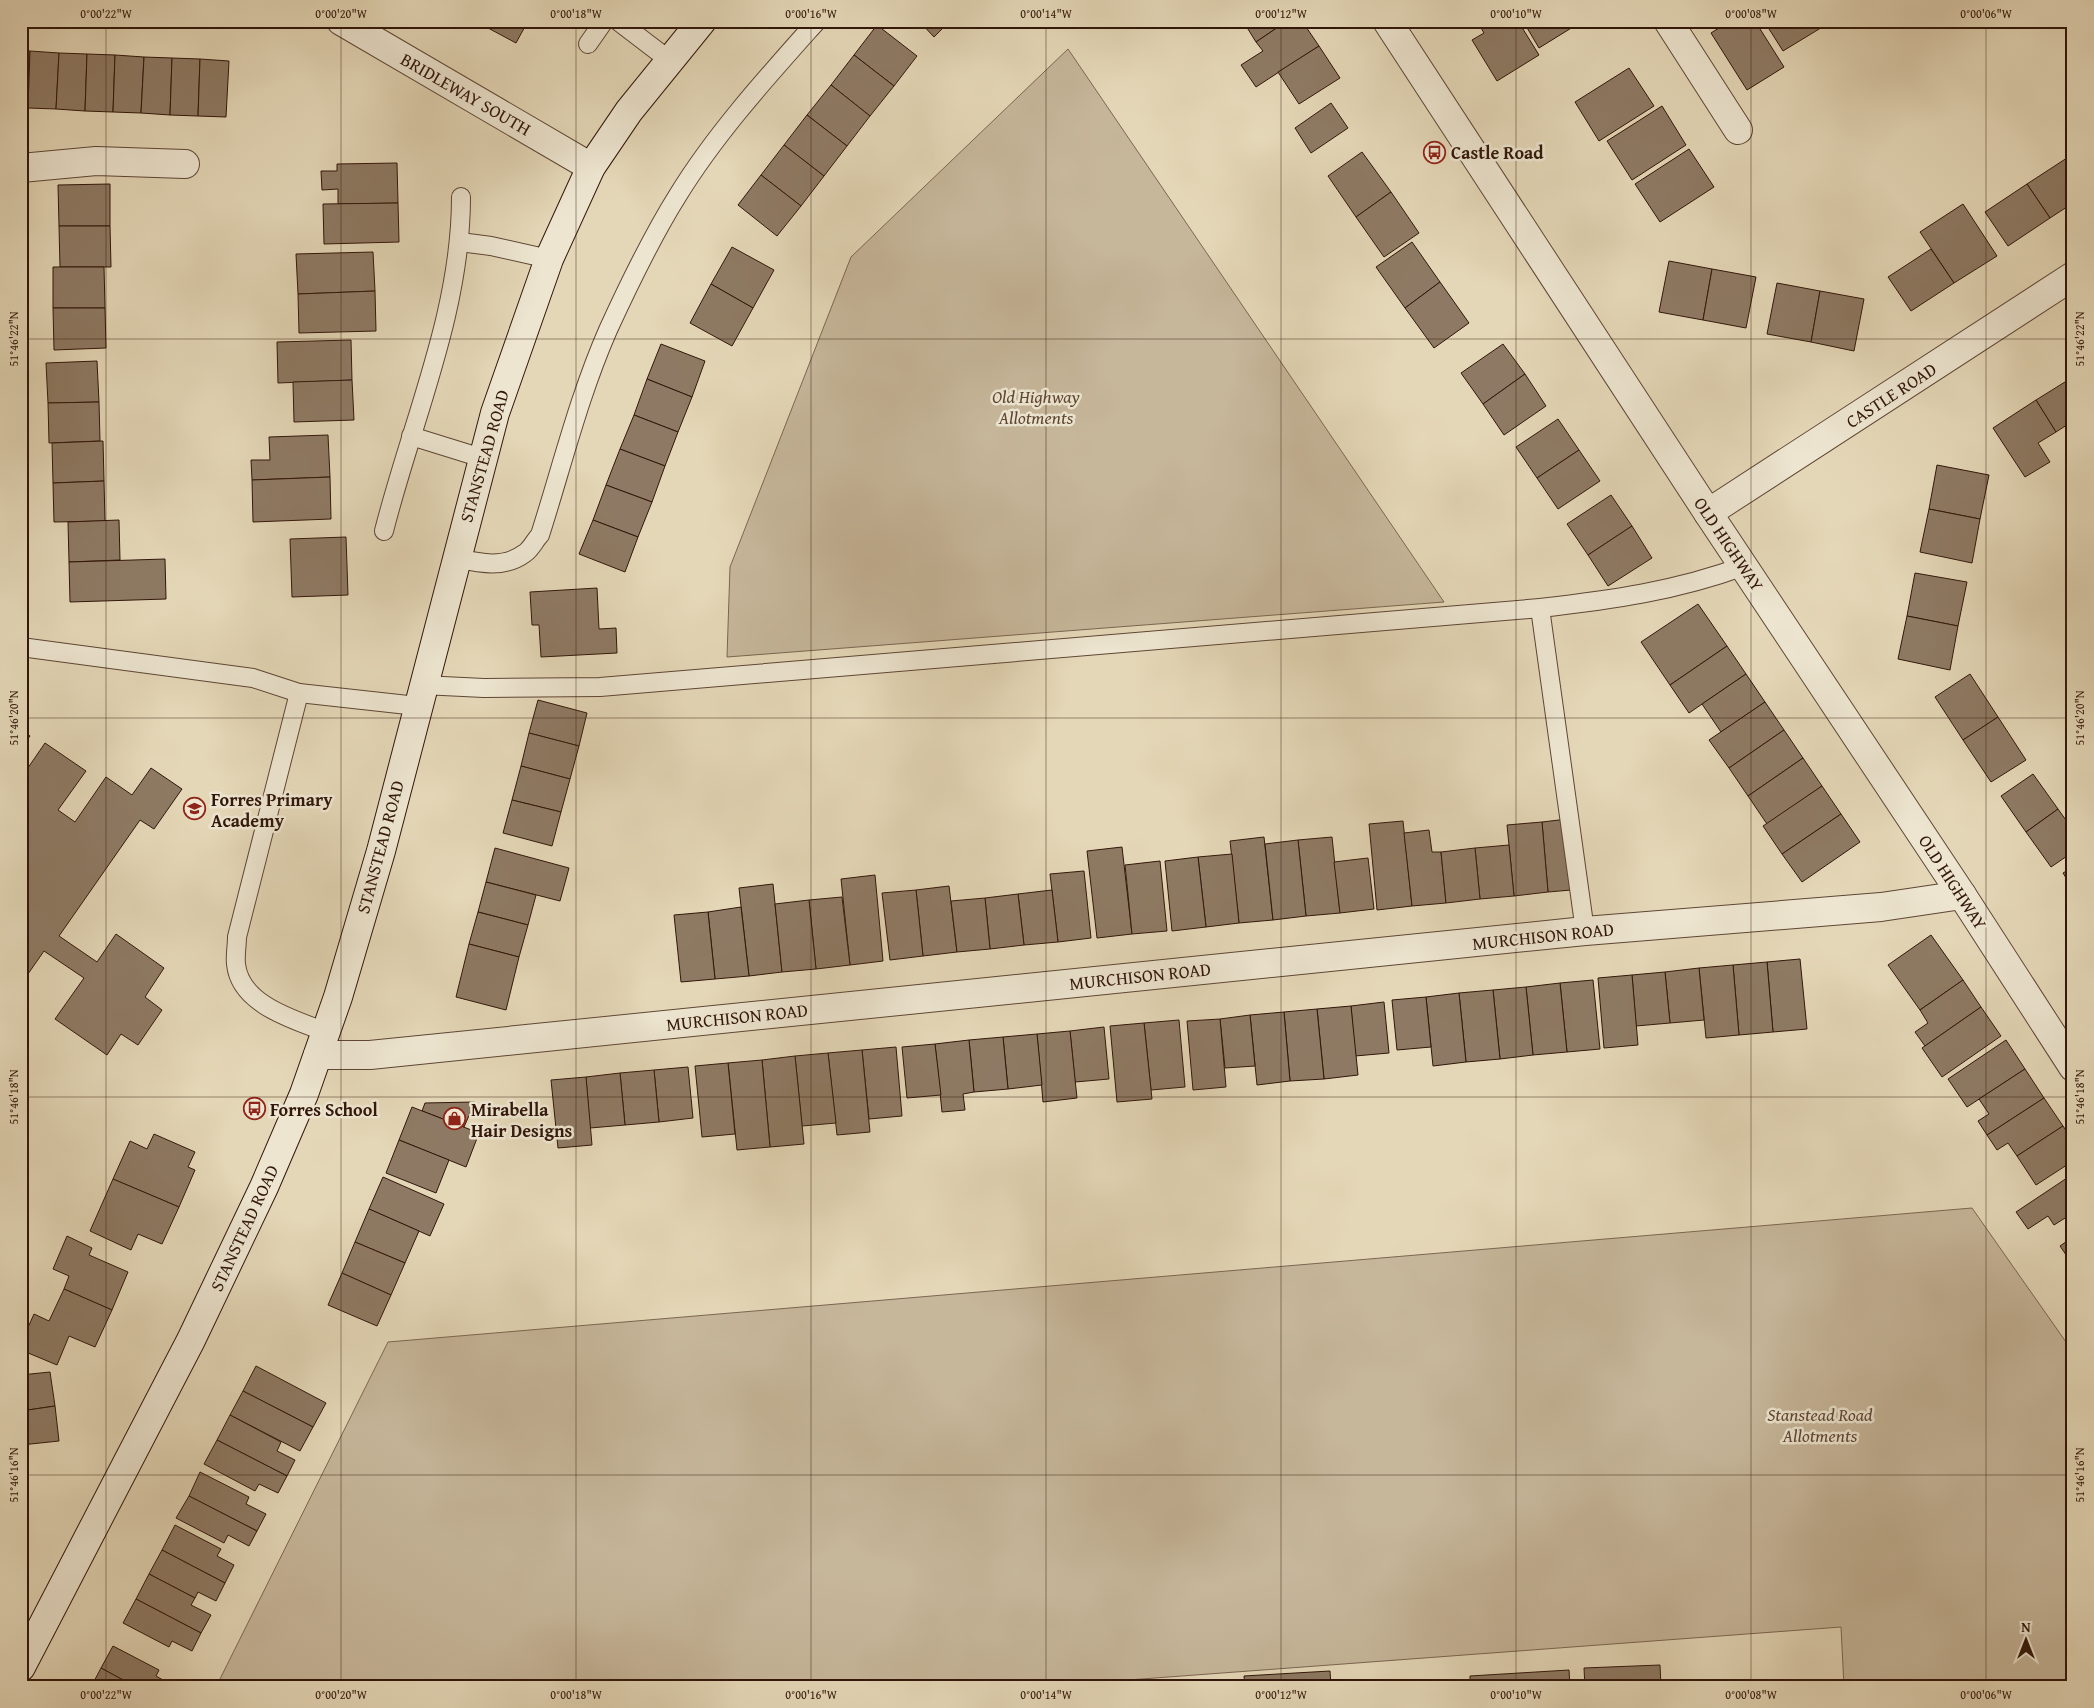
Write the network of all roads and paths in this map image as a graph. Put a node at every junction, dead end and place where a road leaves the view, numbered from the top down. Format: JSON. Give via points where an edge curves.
{"nodes":[{"id":1,"x":341,"y":21,"type":"edge"},
{"id":2,"x":604,"y":21,"type":"edge"},
{"id":3,"x":618,"y":21,"type":"edge"},
{"id":4,"x":702,"y":21,"type":"edge"},
{"id":5,"x":817,"y":21,"type":"edge"},
{"id":6,"x":1387,"y":21,"type":"edge"},
{"id":7,"x":1668,"y":21,"type":"edge"},
{"id":8,"x":588,"y":44,"type":"dead end"},
{"id":9,"x":670,"y":60,"type":"junction"},
{"id":10,"x":1738,"y":130,"type":"dead end"},
{"id":11,"x":185,"y":164,"type":"dead end"},
{"id":12,"x":591,"y":167,"type":"junction"},
{"id":13,"x":21,"y":168,"type":"edge"},
{"id":14,"x":461,"y":197,"type":"dead end"},
{"id":15,"x":460,"y":242,"type":"junction"},
{"id":16,"x":549,"y":258,"type":"junction"},
{"id":17,"x":2073,"y":276,"type":"edge"},
{"id":18,"x":411,"y":436,"type":"junction"},
{"id":19,"x":482,"y":458,"type":"junction"},
{"id":20,"x":1708,"y":513,"type":"junction"},
{"id":21,"x":384,"y":531,"type":"dead end"},
{"id":22,"x":456,"y":558,"type":"junction"},
{"id":23,"x":1744,"y":566,"type":"junction"},
{"id":24,"x":1540,"y":608,"type":"junction"},
{"id":25,"x":21,"y":647,"type":"edge"},
{"id":26,"x":299,"y":693,"type":"junction"},
{"id":27,"x":420,"y":696,"type":"junction"},
{"id":28,"x":1962,"y":894,"type":"junction"},
{"id":29,"x":1585,"y":931,"type":"junction"},
{"id":30,"x":322,"y":1043,"type":"junction"},
{"id":31,"x":2073,"y":1067,"type":"edge"},
{"id":32,"x":21,"y":1667,"type":"edge"}],
"edges":[{"from":1,"to":12,"type":"street","name":"BRIDLEWAY SOUTH"},
{"from":2,"to":8,"type":"lane"},
{"from":3,"to":9,"type":"lane"},
{"from":4,"to":9,"type":"street","name":"STANSTEAD ROAD"},
{"from":5,"to":22,"type":"lane","via":[[769,74],[710,149],[678,194],[644,254],[587,384],[540,535],[525,553],[508,561],[487,565]]},
{"from":6,"to":20,"type":"street","name":"OLD HIGHWAY"},
{"from":7,"to":10,"type":"street"},
{"from":9,"to":12,"type":"street","name":"STANSTEAD ROAD","via":[[629,111]]},
{"from":11,"to":13,"type":"street","via":[[96,161]]},
{"from":12,"to":16,"type":"street","name":"STANSTEAD ROAD"},
{"from":14,"to":15,"type":"lane"},
{"from":15,"to":16,"type":"lane"},
{"from":15,"to":18,"type":"lane","via":[[443,333]]},
{"from":16,"to":19,"type":"street","name":"STANSTEAD ROAD"},
{"from":17,"to":20,"type":"street","name":"CASTLE ROAD"},
{"from":18,"to":19,"type":"lane"},
{"from":18,"to":21,"type":"lane"},
{"from":19,"to":22,"type":"street","name":"STANSTEAD ROAD"},
{"from":20,"to":23,"type":"street","name":"OLD HIGHWAY"},
{"from":22,"to":27,"type":"street","name":"STANSTEAD ROAD"},
{"from":23,"to":24,"type":"lane","via":[[1658,592]]},
{"from":23,"to":28,"type":"street","name":"OLD HIGHWAY"},
{"from":24,"to":27,"type":"lane","via":[[600,687],[484,688]]},
{"from":24,"to":29,"type":"lane"},
{"from":25,"to":26,"type":"lane","via":[[253,678]]},
{"from":26,"to":27,"type":"lane"},
{"from":26,"to":30,"type":"lane","via":[[237,937],[236,965],[244,985],[262,1004],[288,1017]]},
{"from":27,"to":30,"type":"street","name":"STANSTEAD ROAD","via":[[381,851]]},
{"from":28,"to":29,"type":"street","name":"MURCHISON ROAD","via":[[1881,907]]},
{"from":28,"to":31,"type":"street","name":"OLD HIGHWAY"},
{"from":29,"to":30,"type":"street","name":"MURCHISON ROAD","via":[[370,1055]]},
{"from":30,"to":32,"type":"street","name":"STANSTEAD ROAD","via":[[268,1178],[233,1254]]}]}
